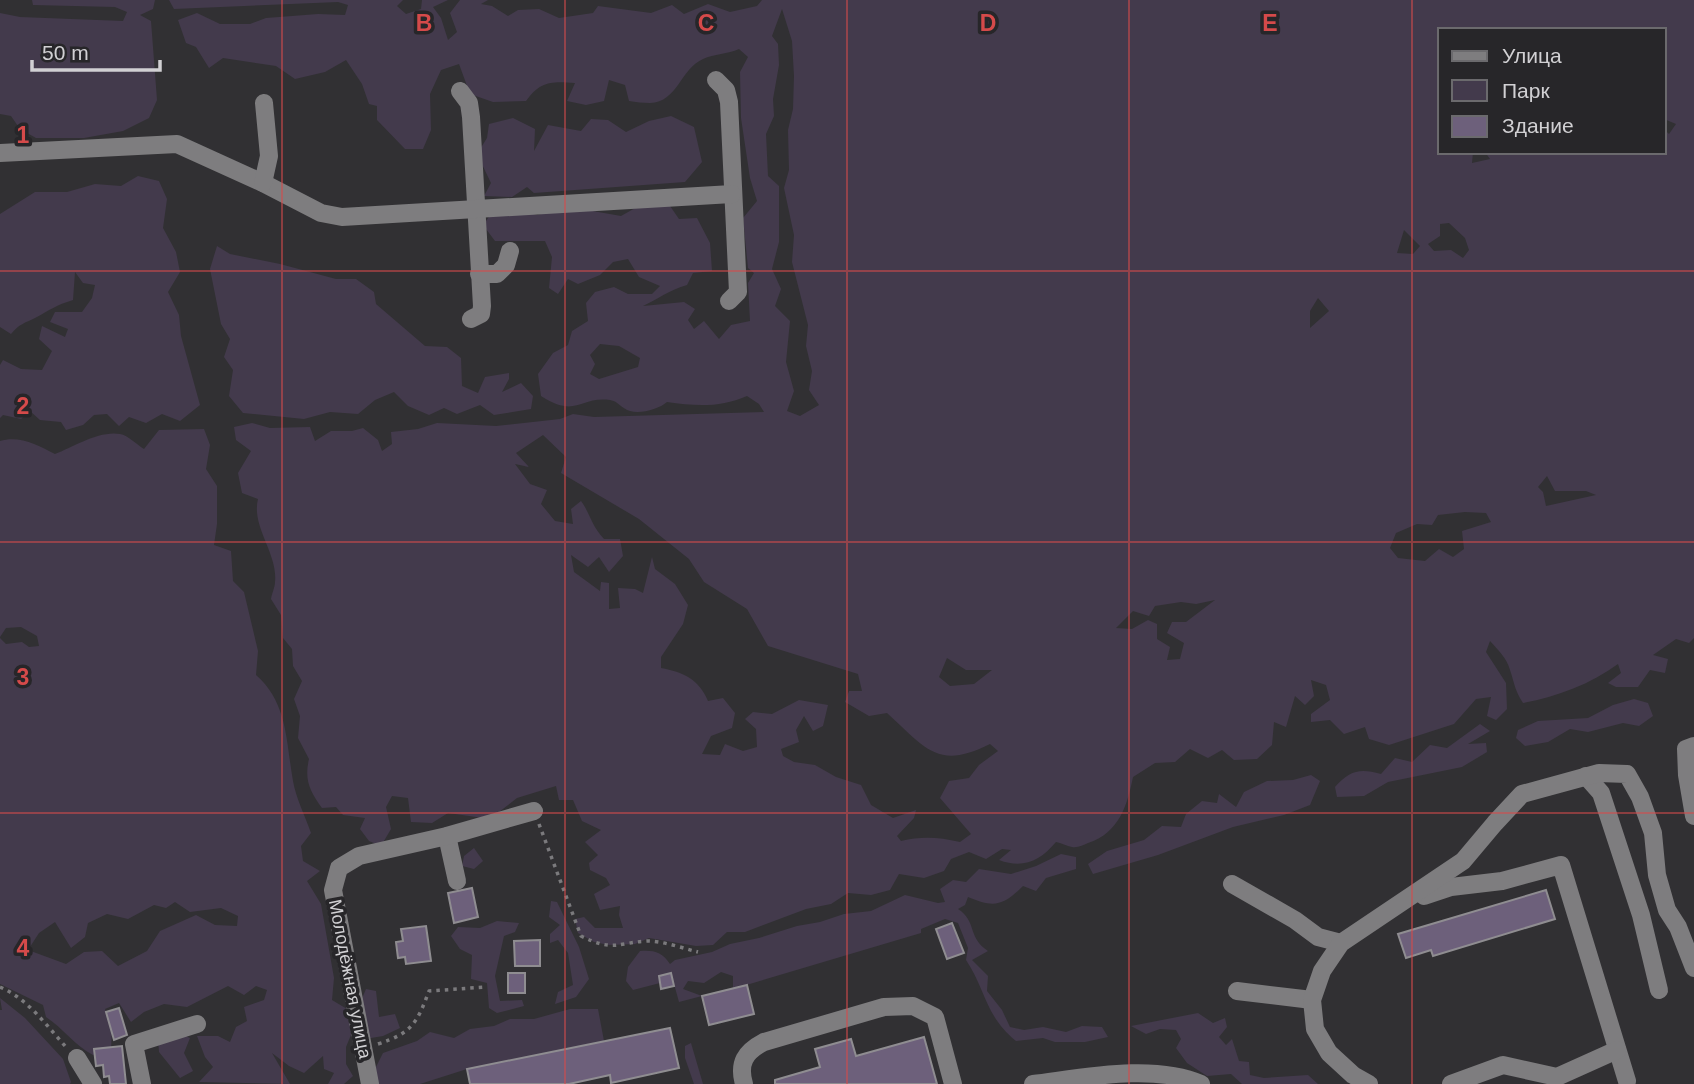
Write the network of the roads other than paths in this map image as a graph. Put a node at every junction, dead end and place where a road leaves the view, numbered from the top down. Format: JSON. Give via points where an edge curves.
{"nodes":[{"id":1,"x":716,"y":80,"type":"dead end"},
{"id":2,"x":460,"y":92,"type":"dead end"},
{"id":3,"x":264,"y":103,"type":"dead end"},
{"id":4,"x":0,"y":153,"type":"edge"},
{"id":5,"x":263,"y":183,"type":"junction"},
{"id":6,"x":732,"y":194,"type":"junction"},
{"id":7,"x":476,"y":208,"type":"junction"},
{"id":8,"x":510,"y":251,"type":"dead end"},
{"id":9,"x":479,"y":274,"type":"junction"},
{"id":10,"x":729,"y":302,"type":"dead end"},
{"id":11,"x":471,"y":319,"type":"dead end"},
{"id":12,"x":1694,"y":746,"type":"edge"},
{"id":13,"x":1586,"y":776,"type":"junction"},
{"id":14,"x":534,"y":811,"type":"road end"},
{"id":15,"x":1694,"y":816,"type":"edge"},
{"id":16,"x":447,"y":836,"type":"junction"},
{"id":17,"x":457,"y":881,"type":"dead end"},
{"id":18,"x":1232,"y":884,"type":"dead end"},
{"id":19,"x":1406,"y":901,"type":"junction"},
{"id":20,"x":1341,"y":943,"type":"junction"},
{"id":21,"x":1694,"y":968,"type":"edge"},
{"id":22,"x":1659,"y":990,"type":"dead end"},
{"id":23,"x":1237,"y":991,"type":"dead end"},
{"id":24,"x":1312,"y":1000,"type":"junction"},
{"id":25,"x":197,"y":1024,"type":"dead end"},
{"id":26,"x":1617,"y":1050,"type":"junction"},
{"id":27,"x":77,"y":1058,"type":"road end"},
{"id":28,"x":1627,"y":1081,"type":"dead end"},
{"id":29,"x":93,"y":1084,"type":"edge"},
{"id":30,"x":142,"y":1084,"type":"edge"},
{"id":31,"x":369,"y":1084,"type":"edge"},
{"id":32,"x":744,"y":1084,"type":"edge"},
{"id":33,"x":953,"y":1084,"type":"edge"},
{"id":34,"x":1032,"y":1084,"type":"edge"},
{"id":35,"x":1201,"y":1084,"type":"edge"},
{"id":36,"x":1368,"y":1084,"type":"edge"},
{"id":37,"x":1451,"y":1084,"type":"edge"}],
"edges":[{"from":1,"to":6,"type":"street","via":[[726,90],[729,102]]},
{"from":2,"to":7,"type":"street","via":[[470,103]]},
{"from":3,"to":5,"type":"street","via":[[269,156]]},
{"from":4,"to":5,"type":"street","via":[[177,144]]},
{"from":5,"to":7,"type":"street","via":[[321,213],[342,217]]},
{"from":6,"to":7,"type":"street"},
{"from":6,"to":10,"type":"street","via":[[738,292]]},
{"from":7,"to":9,"type":"street"},
{"from":8,"to":9,"type":"street","via":[[497,274]]},
{"from":9,"to":11,"type":"street","via":[[481,314]]},
{"from":12,"to":15,"type":"street","via":[[1686,749],[1686,775]]},
{"from":13,"to":19,"type":"street","via":[[1522,794],[1463,862]]},
{"from":13,"to":21,"type":"street","via":[[1627,774],[1640,797],[1653,833],[1657,875],[1667,910]]},
{"from":13,"to":22,"type":"street","via":[[1601,793],[1641,915]]},
{"from":14,"to":16,"type":"street","name":"Молодёжная улица"},
{"from":16,"to":17,"type":"street"},
{"from":16,"to":31,"type":"street","name":"Молодёжная улица","via":[[359,856],[339,868],[333,890]]},
{"from":18,"to":20,"type":"street","via":[[1318,937]]},
{"from":19,"to":20,"type":"street"},
{"from":19,"to":26,"type":"street","via":[[1561,865]]},
{"from":20,"to":24,"type":"street","via":[[1322,971]]},
{"from":23,"to":24,"type":"street"},
{"from":24,"to":36,"type":"street","via":[[1315,1029],[1329,1053]]},
{"from":25,"to":30,"type":"street","via":[[134,1044]]},
{"from":26,"to":28,"type":"street"},
{"from":26,"to":37,"type":"street","via":[[1557,1077],[1503,1065]]},
{"from":27,"to":29,"type":"street"},
{"from":32,"to":33,"type":"street","via":[[744,1057],[764,1042],[884,1007],[914,1006],[935,1017]]},
{"from":34,"to":35,"type":"street","via":[[1118,1074],[1165,1075]]}]}
